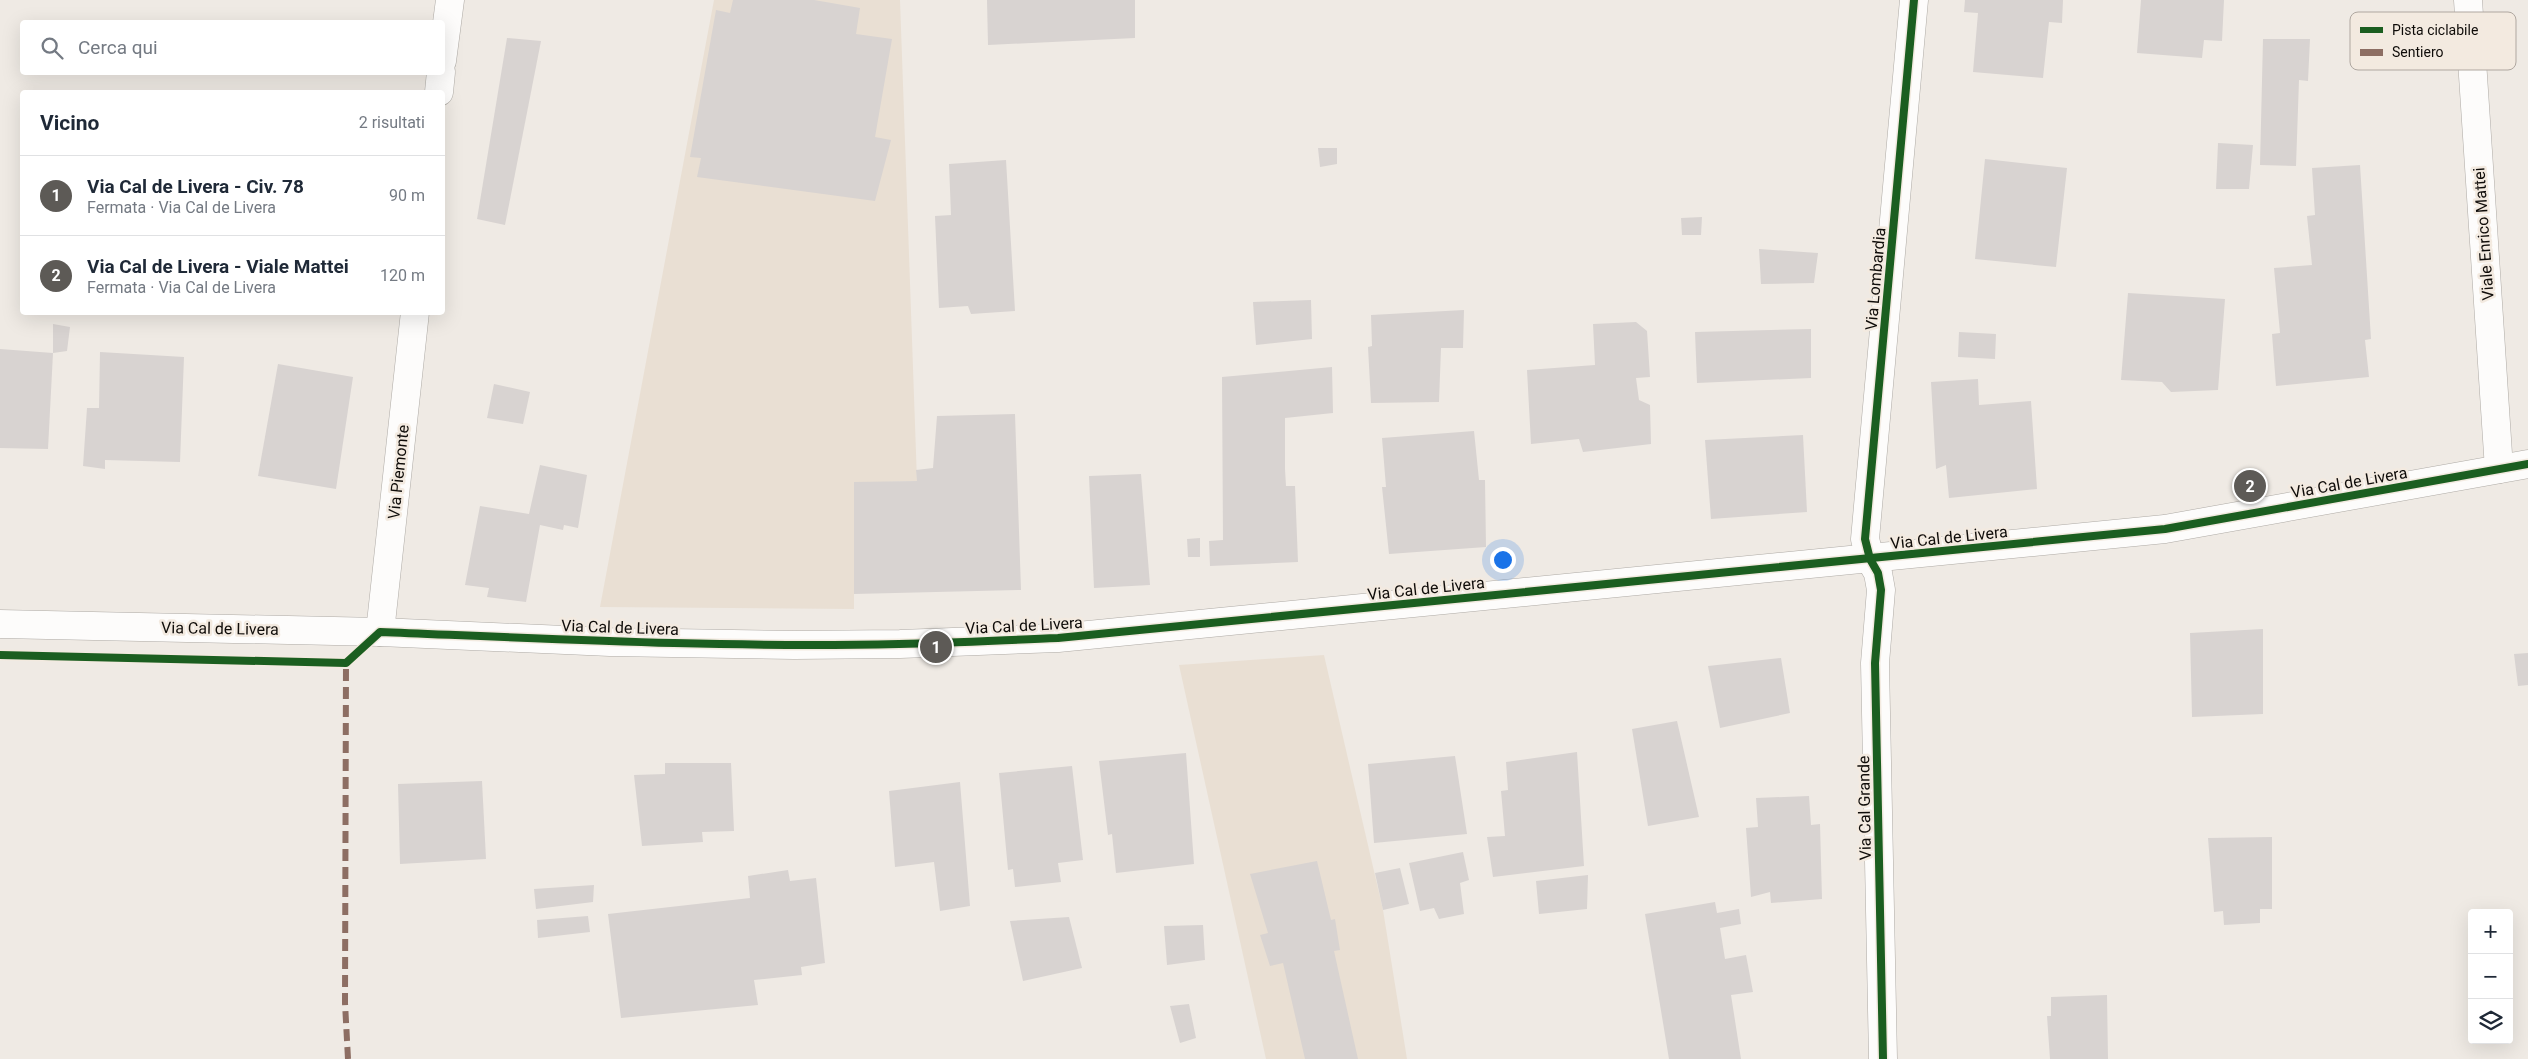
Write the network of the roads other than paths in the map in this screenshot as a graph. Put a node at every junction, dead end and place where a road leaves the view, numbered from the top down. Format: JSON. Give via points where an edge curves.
{"nodes":[{"id":1,"x":450,"y":0,"type":"edge"},
{"id":2,"x":1914,"y":0,"type":"edge"},
{"id":3,"x":445,"y":38,"type":"edge"},
{"id":4,"x":2473,"y":70,"type":"edge"},
{"id":5,"x":441,"y":75,"type":"edge"},
{"id":6,"x":439,"y":90,"type":"edge"},
{"id":7,"x":415,"y":315,"type":"edge"},
{"id":8,"x":2528,"y":464,"type":"edge"},
{"id":9,"x":2499,"y":469,"type":"junction"},
{"id":10,"x":1870,"y":559,"type":"junction"},
{"id":11,"x":0,"y":624,"type":"edge"},
{"id":12,"x":380,"y":632,"type":"junction"},
{"id":13,"x":1883,"y":1059,"type":"edge"}],
"edges":[{"from":1,"to":3,"type":"street"},
{"from":2,"to":10,"type":"street","name":"Via Lombardia","via":[[1865,539]]},
{"from":4,"to":9,"type":"street","name":"Viale Enrico Mattei"},
{"from":5,"to":6,"type":"street"},
{"from":7,"to":12,"type":"street","name":"Via Piemonte"},
{"from":8,"to":9,"type":"street","name":"Via Cal de Livera"},
{"from":9,"to":10,"type":"street","name":"Via Cal de Livera","via":[[2165,529]]},
{"from":10,"to":12,"type":"street","name":"Via Cal de Livera","via":[[1048,638],[794,645],[610,642]]},
{"from":10,"to":13,"type":"street","name":"Via Cal Grande","via":[[1878,573],[1881,590],[1875,664]]},
{"from":11,"to":12,"type":"street","name":"Via Cal de Livera"}]}
